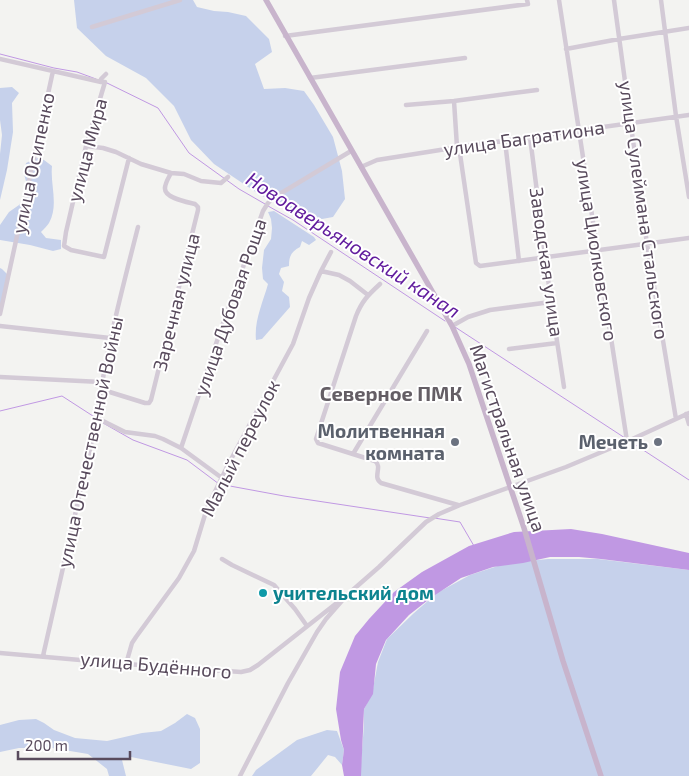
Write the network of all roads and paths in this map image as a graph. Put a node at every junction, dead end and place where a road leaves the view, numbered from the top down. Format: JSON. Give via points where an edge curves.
{"nodes":[{"id":1,"x":180,"y":0,"type":"edge"},
{"id":2,"x":266,"y":0,"type":"edge"},
{"id":3,"x":528,"y":0,"type":"edge"},
{"id":4,"x":559,"y":0,"type":"edge"},
{"id":5,"x":614,"y":0,"type":"edge"},
{"id":6,"x":661,"y":0,"type":"edge"},
{"id":7,"x":92,"y":27,"type":"dead end"},
{"id":8,"x":689,"y":28,"type":"edge"},
{"id":9,"x":665,"y":32,"type":"junction"},
{"id":10,"x":285,"y":36,"type":"junction"},
{"id":11,"x":620,"y":39,"type":"junction"},
{"id":12,"x":566,"y":49,"type":"junction"},
{"id":13,"x":466,"y":58,"type":"dead end"},
{"id":14,"x":0,"y":59,"type":"edge"},
{"id":15,"x":53,"y":71,"type":"junction"},
{"id":16,"x":106,"y":74,"type":"dead end"},
{"id":17,"x":310,"y":78,"type":"junction"},
{"id":18,"x":101,"y":82,"type":"junction"},
{"id":19,"x":537,"y":90,"type":"dead end"},
{"id":20,"x":454,"y":101,"type":"junction"},
{"id":21,"x":406,"y":105,"type":"dead end"},
{"id":22,"x":689,"y":115,"type":"edge"},
{"id":23,"x":676,"y":116,"type":"junction"},
{"id":24,"x":630,"y":123,"type":"junction"},
{"id":25,"x":579,"y":130,"type":"junction"},
{"id":26,"x":530,"y":137,"type":"junction"},
{"id":27,"x":505,"y":141,"type":"junction"},
{"id":28,"x":86,"y":146,"type":"junction"},
{"id":29,"x":458,"y":147,"type":"junction"},
{"id":30,"x":351,"y":151,"type":"junction"},
{"id":31,"x":129,"y":158,"type":"junction"},
{"id":32,"x":361,"y":167,"type":"junction"},
{"id":33,"x":171,"y":173,"type":"junction"},
{"id":34,"x":228,"y":177,"type":"dead end"},
{"id":35,"x":689,"y":197,"type":"edge"},
{"id":36,"x":138,"y":228,"type":"dead end"},
{"id":37,"x":689,"y":238,"type":"edge"},
{"id":38,"x":647,"y":244,"type":"junction"},
{"id":39,"x":596,"y":251,"type":"junction"},
{"id":40,"x":331,"y":252,"type":"dead end"},
{"id":41,"x":545,"y":258,"type":"junction"},
{"id":42,"x":519,"y":261,"type":"junction"},
{"id":43,"x":321,"y":271,"type":"junction"},
{"id":44,"x":380,"y":284,"type":"dead end"},
{"id":45,"x":368,"y":295,"type":"junction"},
{"id":46,"x":551,"y":302,"type":"junction"},
{"id":47,"x":0,"y":314,"type":"edge"},
{"id":48,"x":0,"y":326,"type":"edge"},
{"id":49,"x":452,"y":326,"type":"junction"},
{"id":50,"x":427,"y":331,"type":"dead end"},
{"id":51,"x":110,"y":338,"type":"junction"},
{"id":52,"x":557,"y":343,"type":"junction"},
{"id":53,"x":508,"y":349,"type":"dead end"},
{"id":54,"x":0,"y":377,"type":"edge"},
{"id":55,"x":101,"y":382,"type":"junction"},
{"id":56,"x":564,"y":387,"type":"dead end"},
{"id":57,"x":100,"y":389,"type":"junction"},
{"id":58,"x":688,"y":413,"type":"edge"},
{"id":59,"x":96,"y":418,"type":"junction"},
{"id":60,"x":676,"y":419,"type":"junction"},
{"id":61,"x":689,"y":424,"type":"edge"},
{"id":62,"x":627,"y":441,"type":"junction"},
{"id":63,"x":181,"y":448,"type":"junction"},
{"id":64,"x":353,"y":454,"type":"junction"},
{"id":65,"x":222,"y":478,"type":"junction"},
{"id":66,"x":510,"y":487,"type":"junction"},
{"id":67,"x":460,"y":505,"type":"junction"},
{"id":68,"x":222,"y":559,"type":"dead end"},
{"id":69,"x":347,"y":595,"type":"junction"},
{"id":70,"x":307,"y":626,"type":"junction"},
{"id":71,"x":0,"y":653,"type":"edge"},
{"id":72,"x":43,"y":656,"type":"junction"},
{"id":73,"x":126,"y":664,"type":"junction"},
{"id":74,"x":240,"y":776,"type":"edge"},
{"id":75,"x":602,"y":776,"type":"edge"}],
"edges":[{"from":1,"to":7,"type":"street"},
{"from":2,"to":10,"type":"main road","name":"Магистральная улица"},
{"from":3,"to":10,"type":"street","via":[[528,4]]},
{"from":4,"to":12,"type":"street","name":"улица Циолковского"},
{"from":5,"to":11,"type":"street","name":"улица Сулеймана Стальского"},
{"from":6,"to":9,"type":"street"},
{"from":8,"to":9,"type":"street"},
{"from":9,"to":11,"type":"street"},
{"from":9,"to":23,"type":"street"},
{"from":10,"to":17,"type":"main road","name":"Магистральная улица"},
{"from":11,"to":12,"type":"street"},
{"from":11,"to":24,"type":"street","name":"улица Сулеймана Стальского"},
{"from":12,"to":25,"type":"street","name":"улица Циолковского"},
{"from":13,"to":17,"type":"street"},
{"from":14,"to":15,"type":"street"},
{"from":15,"to":18,"type":"street"},
{"from":15,"to":47,"type":"street","name":"улица Осипенко"},
{"from":16,"to":18,"type":"street","name":"улица Мира"},
{"from":17,"to":30,"type":"main road","name":"Магистральная улица"},
{"from":18,"to":28,"type":"street","name":"улица Мира","via":[[105,82]]},
{"from":19,"to":20,"type":"street"},
{"from":20,"to":21,"type":"street"},
{"from":20,"to":29,"type":"street"},
{"from":22,"to":23,"type":"street","name":"улица Багратиона"},
{"from":23,"to":24,"type":"street","name":"улица Багратиона"},
{"from":23,"to":35,"type":"street"},
{"from":24,"to":25,"type":"street","name":"улица Багратиона"},
{"from":24,"to":38,"type":"street","name":"улица Сулеймана Стальского"},
{"from":25,"to":26,"type":"street","name":"улица Багратиона"},
{"from":25,"to":39,"type":"street","name":"улица Циолковского"},
{"from":26,"to":27,"type":"street","name":"улица Багратиона"},
{"from":26,"to":41,"type":"street","name":"Заводская улица"},
{"from":27,"to":29,"type":"street","name":"улица Багратиона"},
{"from":27,"to":42,"type":"street","name":"Заводская улица"},
{"from":28,"to":31,"type":"street","via":[[103,148]]},
{"from":28,"to":31,"type":"street","name":"улица Мира","via":[[66,232],[64,246],[71,250],[104,257]]},
{"from":29,"to":32,"type":"street","name":"улица Багратиона","via":[[377,160]]},
{"from":29,"to":42,"type":"street","via":[[476,263],[480,266]]},
{"from":30,"to":32,"type":"main road","name":"Магистральная улица"},
{"from":30,"to":63,"type":"street","name":"улица Дубовая Роща","via":[[273,198],[263,211]]},
{"from":31,"to":33,"type":"street"},
{"from":32,"to":49,"type":"main road","name":"Магистральная улица"},
{"from":33,"to":34,"type":"street","via":[[216,183]]},
{"from":33,"to":57,"type":"street","name":"Заречная улица","via":[[165,187],[167,194],[195,204],[198,210],[151,400],[145,403]]},
{"from":36,"to":51,"type":"street","name":"улица Отечественной Войны"},
{"from":37,"to":38,"type":"street"},
{"from":38,"to":39,"type":"street"},
{"from":38,"to":60,"type":"street","name":"улица Сулеймана Стальского"},
{"from":39,"to":41,"type":"street"},
{"from":39,"to":62,"type":"street","name":"улица Циолковского"},
{"from":40,"to":43,"type":"street","name":"Малый переулок"},
{"from":41,"to":42,"type":"street"},
{"from":41,"to":46,"type":"street","name":"Заводская улица"},
{"from":43,"to":45,"type":"street","via":[[339,275]]},
{"from":43,"to":65,"type":"street","name":"Малый переулок","via":[[294,344]]},
{"from":44,"to":45,"type":"street"},
{"from":45,"to":64,"type":"street","via":[[356,316],[316,439],[318,443]]},
{"from":46,"to":49,"type":"street","via":[[490,310]]},
{"from":46,"to":52,"type":"street","name":"Заводская улица"},
{"from":48,"to":51,"type":"street"},
{"from":49,"to":66,"type":"main road","name":"Магистральная улица","via":[[469,364]]},
{"from":50,"to":64,"type":"street"},
{"from":51,"to":55,"type":"street","name":"улица Отечественной Войны"},
{"from":52,"to":53,"type":"street"},
{"from":52,"to":56,"type":"street","name":"Заводская улица"},
{"from":54,"to":55,"type":"street"},
{"from":55,"to":57,"type":"street","name":"улица Отечественной Войны"},
{"from":57,"to":59,"type":"street","name":"улица Отечественной Войны"},
{"from":58,"to":60,"type":"street"},
{"from":58,"to":61,"type":"street"},
{"from":59,"to":63,"type":"street","via":[[125,432],[155,436]]},
{"from":59,"to":72,"type":"street","name":"улица Отечественной Войны"},
{"from":60,"to":62,"type":"street"},
{"from":62,"to":66,"type":"street"},
{"from":63,"to":65,"type":"street"},
{"from":64,"to":67,"type":"street","via":[[378,463],[377,478],[381,483]]},
{"from":65,"to":73,"type":"street","name":"Малый переулок","via":[[207,508],[194,550],[179,578],[136,637]]},
{"from":66,"to":67,"type":"street"},
{"from":66,"to":75,"type":"main road","name":"Магистральная улица"},
{"from":67,"to":69,"type":"street","via":[[426,522]]},
{"from":68,"to":70,"type":"street","via":[[274,585]]},
{"from":69,"to":70,"type":"street","name":"улица Будённого"},
{"from":69,"to":74,"type":"street","via":[[317,632]]},
{"from":70,"to":73,"type":"street","name":"улица Будённого","via":[[258,666],[241,672]]},
{"from":71,"to":72,"type":"street","name":"улица Будённого"},
{"from":72,"to":73,"type":"street","name":"улица Будённого"}]}
